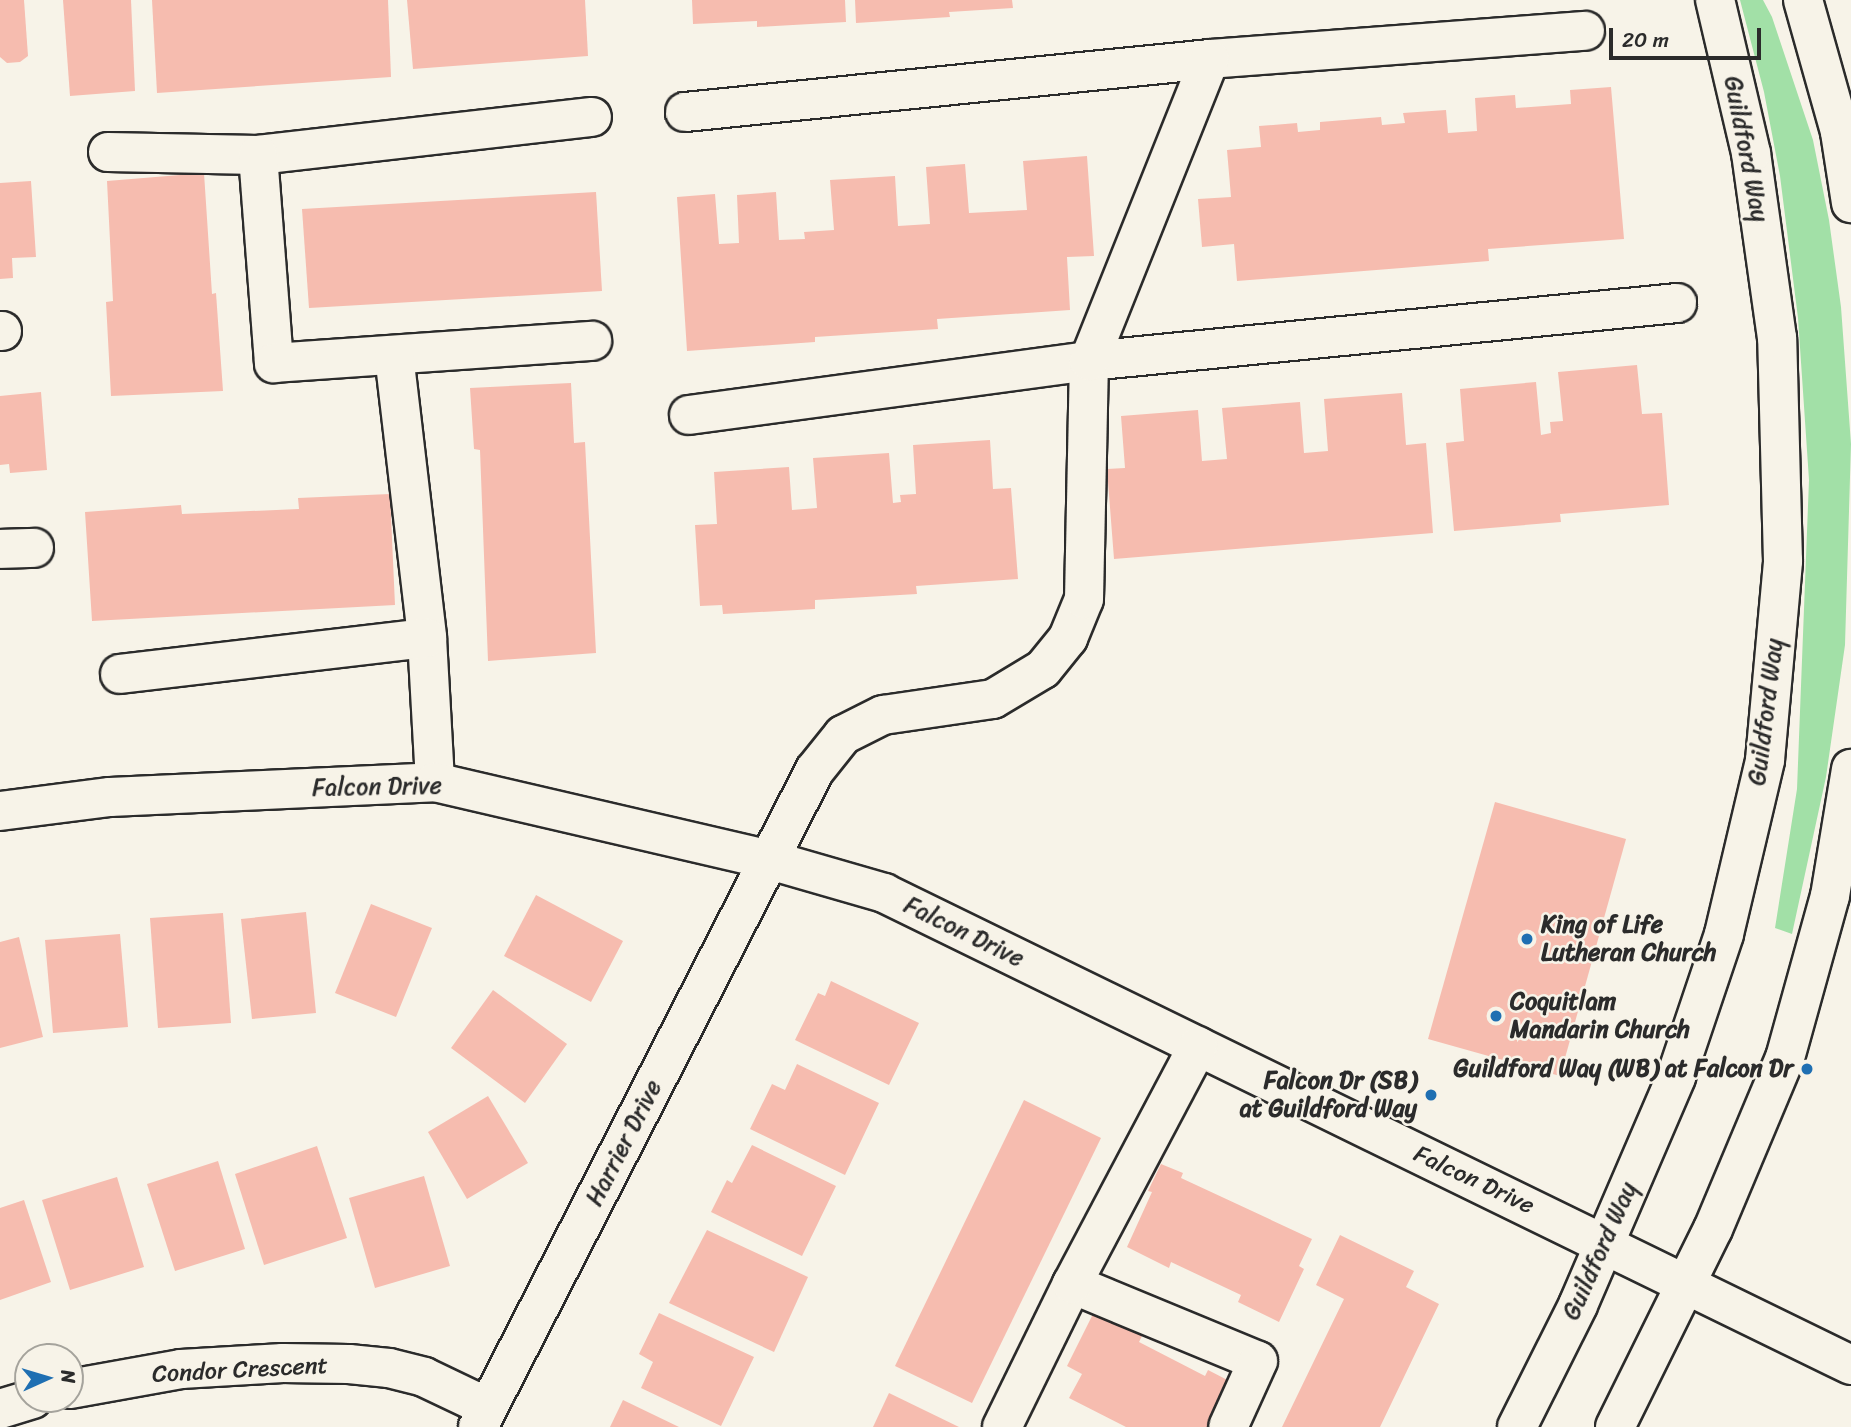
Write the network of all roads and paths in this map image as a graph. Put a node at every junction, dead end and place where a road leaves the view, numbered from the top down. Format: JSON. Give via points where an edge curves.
{"nodes":[{"id":1,"x":1715,"y":0,"type":"edge"},
{"id":2,"x":1803,"y":0,"type":"edge"},
{"id":3,"x":1584,"y":31,"type":"dead end"},
{"id":4,"x":1210,"y":59,"type":"junction"},
{"id":5,"x":685,"y":113,"type":"dead end"},
{"id":6,"x":592,"y":117,"type":"dead end"},
{"id":7,"x":108,"y":152,"type":"dead end"},
{"id":8,"x":258,"y":155,"type":"junction"},
{"id":9,"x":1851,"y":203,"type":"edge"},
{"id":10,"x":1677,"y":303,"type":"dead end"},
{"id":11,"x":592,"y":341,"type":"dead end"},
{"id":12,"x":394,"y":355,"type":"junction"},
{"id":13,"x":1089,"y":361,"type":"junction"},
{"id":14,"x":689,"y":415,"type":"dead end"},
{"id":15,"x":427,"y":638,"type":"junction"},
{"id":16,"x":120,"y":674,"type":"dead end"},
{"id":17,"x":1851,"y":769,"type":"edge"},
{"id":18,"x":435,"y":782,"type":"junction"},
{"id":19,"x":0,"y":811,"type":"edge"},
{"id":20,"x":771,"y":860,"type":"junction"},
{"id":21,"x":1198,"y":1046,"type":"junction"},
{"id":22,"x":1605,"y":1243,"type":"junction"},
{"id":23,"x":1685,"y":1283,"type":"junction"},
{"id":24,"x":1072,"y":1284,"type":"junction"},
{"id":25,"x":1851,"y":1365,"type":"edge"},
{"id":26,"x":84,"y":1386,"type":"edge"},
{"id":27,"x":482,"y":1417,"type":"edge"},
{"id":28,"x":1002,"y":1427,"type":"edge"},
{"id":29,"x":1228,"y":1427,"type":"edge"},
{"id":30,"x":1517,"y":1427,"type":"edge"},
{"id":31,"x":1615,"y":1427,"type":"edge"}],
"edges":[{"from":1,"to":22,"type":"street","name":"Guildford Way","via":[[1751,153],[1777,338],[1783,561],[1765,761],[1724,934],[1676,1077]]},
{"from":2,"to":9,"type":"street","via":[[1840,132]]},
{"from":3,"to":4,"type":"street"},
{"from":4,"to":5,"type":"street"},
{"from":4,"to":13,"type":"street"},
{"from":6,"to":8,"type":"street"},
{"from":7,"to":8,"type":"street"},
{"from":8,"to":12,"type":"street","via":[[274,363]]},
{"from":10,"to":13,"type":"street"},
{"from":11,"to":12,"type":"street"},
{"from":12,"to":15,"type":"street"},
{"from":13,"to":14,"type":"street"},
{"from":13,"to":20,"type":"street","name":"Harrier Drive","via":[[1084,599],[1068,638],[1043,669],[993,699],[883,715],[843,735],[815,770]]},
{"from":15,"to":16,"type":"street"},
{"from":15,"to":18,"type":"street"},
{"from":17,"to":23,"type":"street","via":[[1830,896],[1785,1058],[1713,1229]]},
{"from":18,"to":19,"type":"street","name":"Falcon Drive","via":[[110,797]]},
{"from":18,"to":20,"type":"street","name":"Falcon Drive"},
{"from":20,"to":21,"type":"street","name":"Falcon Drive","via":[[884,893]]},
{"from":20,"to":27,"type":"street","name":"Harrier Drive"},
{"from":21,"to":22,"type":"street","name":"Falcon Drive"},
{"from":21,"to":24,"type":"street"},
{"from":22,"to":23,"type":"street","name":"Falcon Drive"},
{"from":22,"to":30,"type":"street","name":"Guildford Way"},
{"from":23,"to":25,"type":"street","name":"Falcon Drive"},
{"from":23,"to":31,"type":"street"},
{"from":24,"to":28,"type":"street"},
{"from":24,"to":29,"type":"street","via":[[1258,1361]]},
{"from":26,"to":27,"type":"street","name":"Condor Crescent","via":[[181,1369],[349,1364],[424,1377]]}]}
